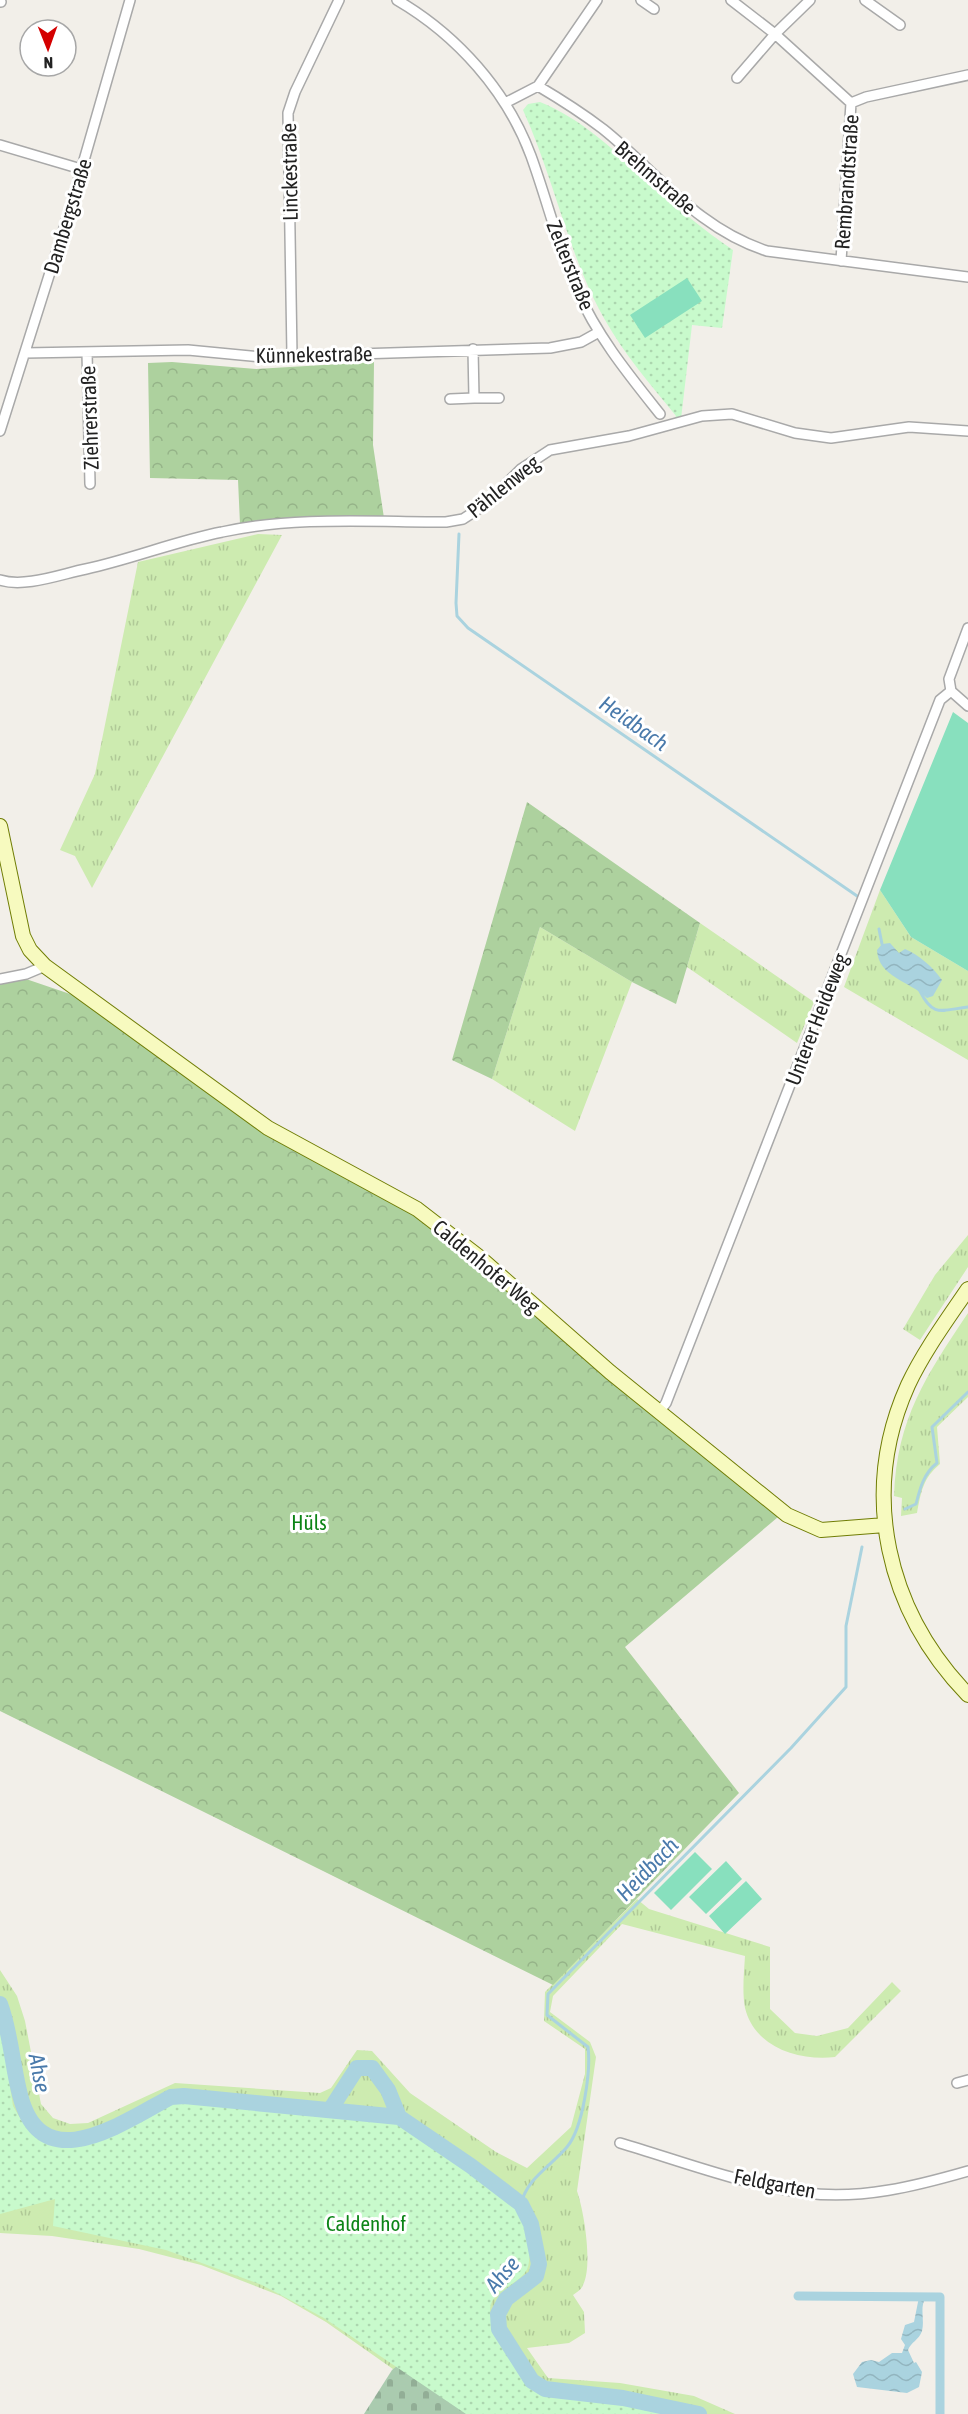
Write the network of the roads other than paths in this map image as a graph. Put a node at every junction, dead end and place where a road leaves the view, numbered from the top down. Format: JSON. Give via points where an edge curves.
{"nodes":[{"id":1,"x":129,"y":0,"type":"edge"},
{"id":2,"x":339,"y":0,"type":"edge"},
{"id":3,"x":397,"y":0,"type":"edge"},
{"id":4,"x":597,"y":0,"type":"edge"},
{"id":5,"x":641,"y":0,"type":"edge"},
{"id":6,"x":731,"y":0,"type":"edge"},
{"id":7,"x":810,"y":0,"type":"edge"},
{"id":8,"x":865,"y":0,"type":"edge"},
{"id":9,"x":654,"y":9,"type":"dead end"},
{"id":10,"x":900,"y":25,"type":"dead end"},
{"id":11,"x":775,"y":34,"type":"junction"},
{"id":12,"x":968,"y":75,"type":"edge"},
{"id":13,"x":737,"y":78,"type":"dead end"},
{"id":14,"x":538,"y":86,"type":"junction"},
{"id":15,"x":505,"y":103,"type":"junction"},
{"id":16,"x":851,"y":103,"type":"junction"},
{"id":17,"x":0,"y":145,"type":"edge"},
{"id":18,"x":81,"y":169,"type":"junction"},
{"id":19,"x":841,"y":261,"type":"junction"},
{"id":20,"x":968,"y":277,"type":"edge"},
{"id":21,"x":599,"y":332,"type":"junction"},
{"id":22,"x":473,"y":349,"type":"junction"},
{"id":23,"x":87,"y":352,"type":"junction"},
{"id":24,"x":25,"y":353,"type":"junction"},
{"id":25,"x":291,"y":355,"type":"junction"},
{"id":26,"x":474,"y":398,"type":"junction"},
{"id":27,"x":499,"y":398,"type":"dead end"},
{"id":28,"x":450,"y":399,"type":"dead end"},
{"id":29,"x":660,"y":414,"type":"dead end"},
{"id":30,"x":0,"y":431,"type":"edge"},
{"id":31,"x":968,"y":431,"type":"edge"},
{"id":32,"x":90,"y":484,"type":"dead end"},
{"id":33,"x":0,"y":580,"type":"edge"},
{"id":34,"x":968,"y":628,"type":"edge"},
{"id":35,"x":951,"y":691,"type":"junction"},
{"id":36,"x":968,"y":706,"type":"edge"},
{"id":37,"x":0,"y":826,"type":"edge"},
{"id":38,"x":45,"y":966,"type":"junction"},
{"id":39,"x":0,"y":979,"type":"edge"},
{"id":40,"x":968,"y":1288,"type":"edge"},
{"id":41,"x":660,"y":1412,"type":"junction"},
{"id":42,"x":885,"y":1525,"type":"junction"},
{"id":43,"x":968,"y":1695,"type":"edge"},
{"id":44,"x":968,"y":2080,"type":"edge"},
{"id":45,"x":957,"y":2083,"type":"dead end"},
{"id":46,"x":620,"y":2143,"type":"dead end"},
{"id":47,"x":968,"y":2171,"type":"edge"}],
"edges":[{"from":1,"to":18,"type":"street","name":"Dambergstraße"},
{"from":2,"to":25,"type":"street","name":"Linckestraße","via":[[288,113]]},
{"from":3,"to":15,"type":"street","via":[[438,28],[468,56]]},
{"from":4,"to":14,"type":"street"},
{"from":5,"to":9,"type":"street"},
{"from":6,"to":11,"type":"street"},
{"from":7,"to":11,"type":"street"},
{"from":8,"to":10,"type":"street"},
{"from":11,"to":13,"type":"street"},
{"from":11,"to":16,"type":"street"},
{"from":12,"to":16,"type":"street"},
{"from":14,"to":15,"type":"street"},
{"from":14,"to":19,"type":"street","name":"Brehmstraße","via":[[603,129],[722,233],[766,251]]},
{"from":15,"to":21,"type":"street","name":"Zelterstraße","via":[[530,154],[577,290]]},
{"from":16,"to":19,"type":"street","name":"Rembrandtstraße"},
{"from":17,"to":18,"type":"street"},
{"from":18,"to":24,"type":"street","name":"Dambergstraße"},
{"from":19,"to":20,"type":"street","name":"Brehmstraße"},
{"from":21,"to":22,"type":"street","name":"Künnekestraße","via":[[581,342],[550,348]]},
{"from":21,"to":29,"type":"street","name":"Zelterstraße"},
{"from":22,"to":25,"type":"street","name":"Künnekestraße"},
{"from":22,"to":26,"type":"street"},
{"from":23,"to":24,"type":"street","name":"Künnekestraße"},
{"from":23,"to":25,"type":"street","name":"Künnekestraße","via":[[188,350],[262,357]]},
{"from":23,"to":32,"type":"street","name":"Ziehrerstraße"},
{"from":24,"to":30,"type":"street","name":"Dambergstraße"},
{"from":26,"to":27,"type":"street"},
{"from":26,"to":28,"type":"street"},
{"from":31,"to":33,"type":"street","name":"Pählenweg","via":[[909,427],[831,438],[795,433],[732,414],[702,416],[629,436],[550,450],[521,469],[486,504],[463,519],[262,525],[222,532],[96,567],[23,581]]},
{"from":34,"to":35,"type":"street","name":"Unterer Heideweg","via":[[949,679]]},
{"from":35,"to":36,"type":"street"},
{"from":35,"to":41,"type":"street","name":"Unterer Heideweg","via":[[940,700]]},
{"from":37,"to":38,"type":"main road","name":"Caldenhofer Weg","via":[[24,936],[30,950]]},
{"from":38,"to":39,"type":"street"},
{"from":38,"to":41,"type":"main road","name":"Caldenhofer Weg","via":[[268,1128],[417,1209],[478,1256]]},
{"from":40,"to":42,"type":"main road","via":[[925,1353],[895,1420],[885,1464]]},
{"from":41,"to":42,"type":"main road","name":"Caldenhofer Weg","via":[[797,1521],[820,1530]]},
{"from":42,"to":43,"type":"main road","via":[[893,1568],[911,1618],[936,1658]]},
{"from":44,"to":45,"type":"street"},
{"from":46,"to":47,"type":"street","name":"Feldgarten","via":[[807,2193],[885,2191]]}]}
